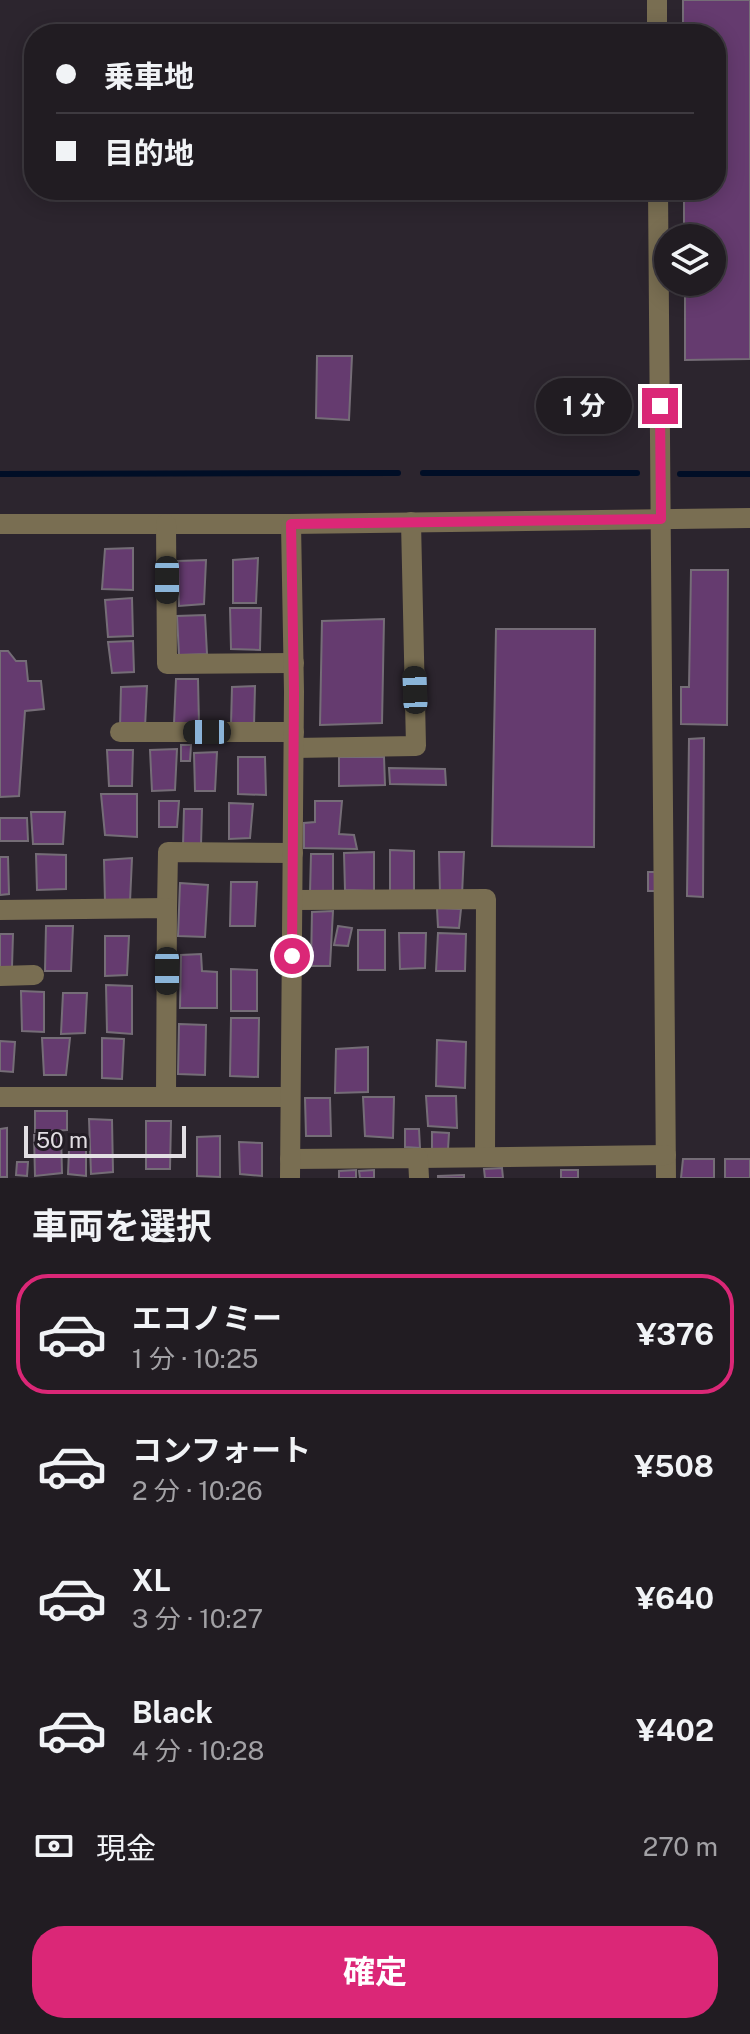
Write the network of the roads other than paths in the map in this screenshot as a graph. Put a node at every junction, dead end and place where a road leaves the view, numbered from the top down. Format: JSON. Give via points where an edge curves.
{"nodes":[{"id":1,"x":657,"y":0,"type":"edge"},
{"id":2,"x":657,"y":24,"type":"edge"},
{"id":3,"x":658,"y":200,"type":"edge"},
{"id":4,"x":750,"y":518,"type":"edge"},
{"id":5,"x":661,"y":519,"type":"junction"},
{"id":6,"x":411,"y":522,"type":"junction"},
{"id":7,"x":0,"y":524,"type":"edge"},
{"id":8,"x":166,"y":524,"type":"junction"},
{"id":9,"x":291,"y":524,"type":"junction"},
{"id":10,"x":294,"y":663,"type":"junction"},
{"id":11,"x":120,"y":732,"type":"dead end"},
{"id":12,"x":294,"y":740,"type":"junction"},
{"id":13,"x":293,"y":853,"type":"junction"},
{"id":14,"x":293,"y":900,"type":"junction"},
{"id":15,"x":167,"y":908,"type":"junction"},
{"id":16,"x":0,"y":910,"type":"edge"},
{"id":17,"x":34,"y":975,"type":"dead end"},
{"id":18,"x":0,"y":976,"type":"edge"},
{"id":19,"x":0,"y":1097,"type":"edge"},
{"id":20,"x":166,"y":1097,"type":"junction"},
{"id":21,"x":289,"y":1097,"type":"junction"},
{"id":22,"x":666,"y":1155,"type":"junction"},
{"id":23,"x":485,"y":1157,"type":"junction"},
{"id":24,"x":290,"y":1168,"type":"edge"},
{"id":25,"x":419,"y":1168,"type":"edge"},
{"id":26,"x":666,"y":1178,"type":"edge"}],
"edges":[{"from":1,"to":2,"type":"street"},
{"from":3,"to":5,"type":"street"},
{"from":4,"to":5,"type":"street"},
{"from":5,"to":6,"type":"street"},
{"from":5,"to":22,"type":"street"},
{"from":6,"to":9,"type":"street"},
{"from":6,"to":12,"type":"street","via":[[416,746]]},
{"from":7,"to":8,"type":"street"},
{"from":8,"to":9,"type":"street"},
{"from":8,"to":10,"type":"street","via":[[167,664]]},
{"from":9,"to":10,"type":"street"},
{"from":10,"to":12,"type":"street"},
{"from":11,"to":12,"type":"street"},
{"from":12,"to":13,"type":"street"},
{"from":13,"to":14,"type":"street"},
{"from":13,"to":15,"type":"street","via":[[168,852]]},
{"from":14,"to":21,"type":"street"},
{"from":14,"to":23,"type":"street","via":[[486,899]]},
{"from":15,"to":16,"type":"street"},
{"from":15,"to":20,"type":"street"},
{"from":17,"to":18,"type":"street"},
{"from":19,"to":20,"type":"street"},
{"from":20,"to":21,"type":"street"},
{"from":21,"to":24,"type":"street"},
{"from":22,"to":23,"type":"street"},
{"from":22,"to":26,"type":"street"},
{"from":23,"to":25,"type":"street"},
{"from":24,"to":25,"type":"street"}]}
